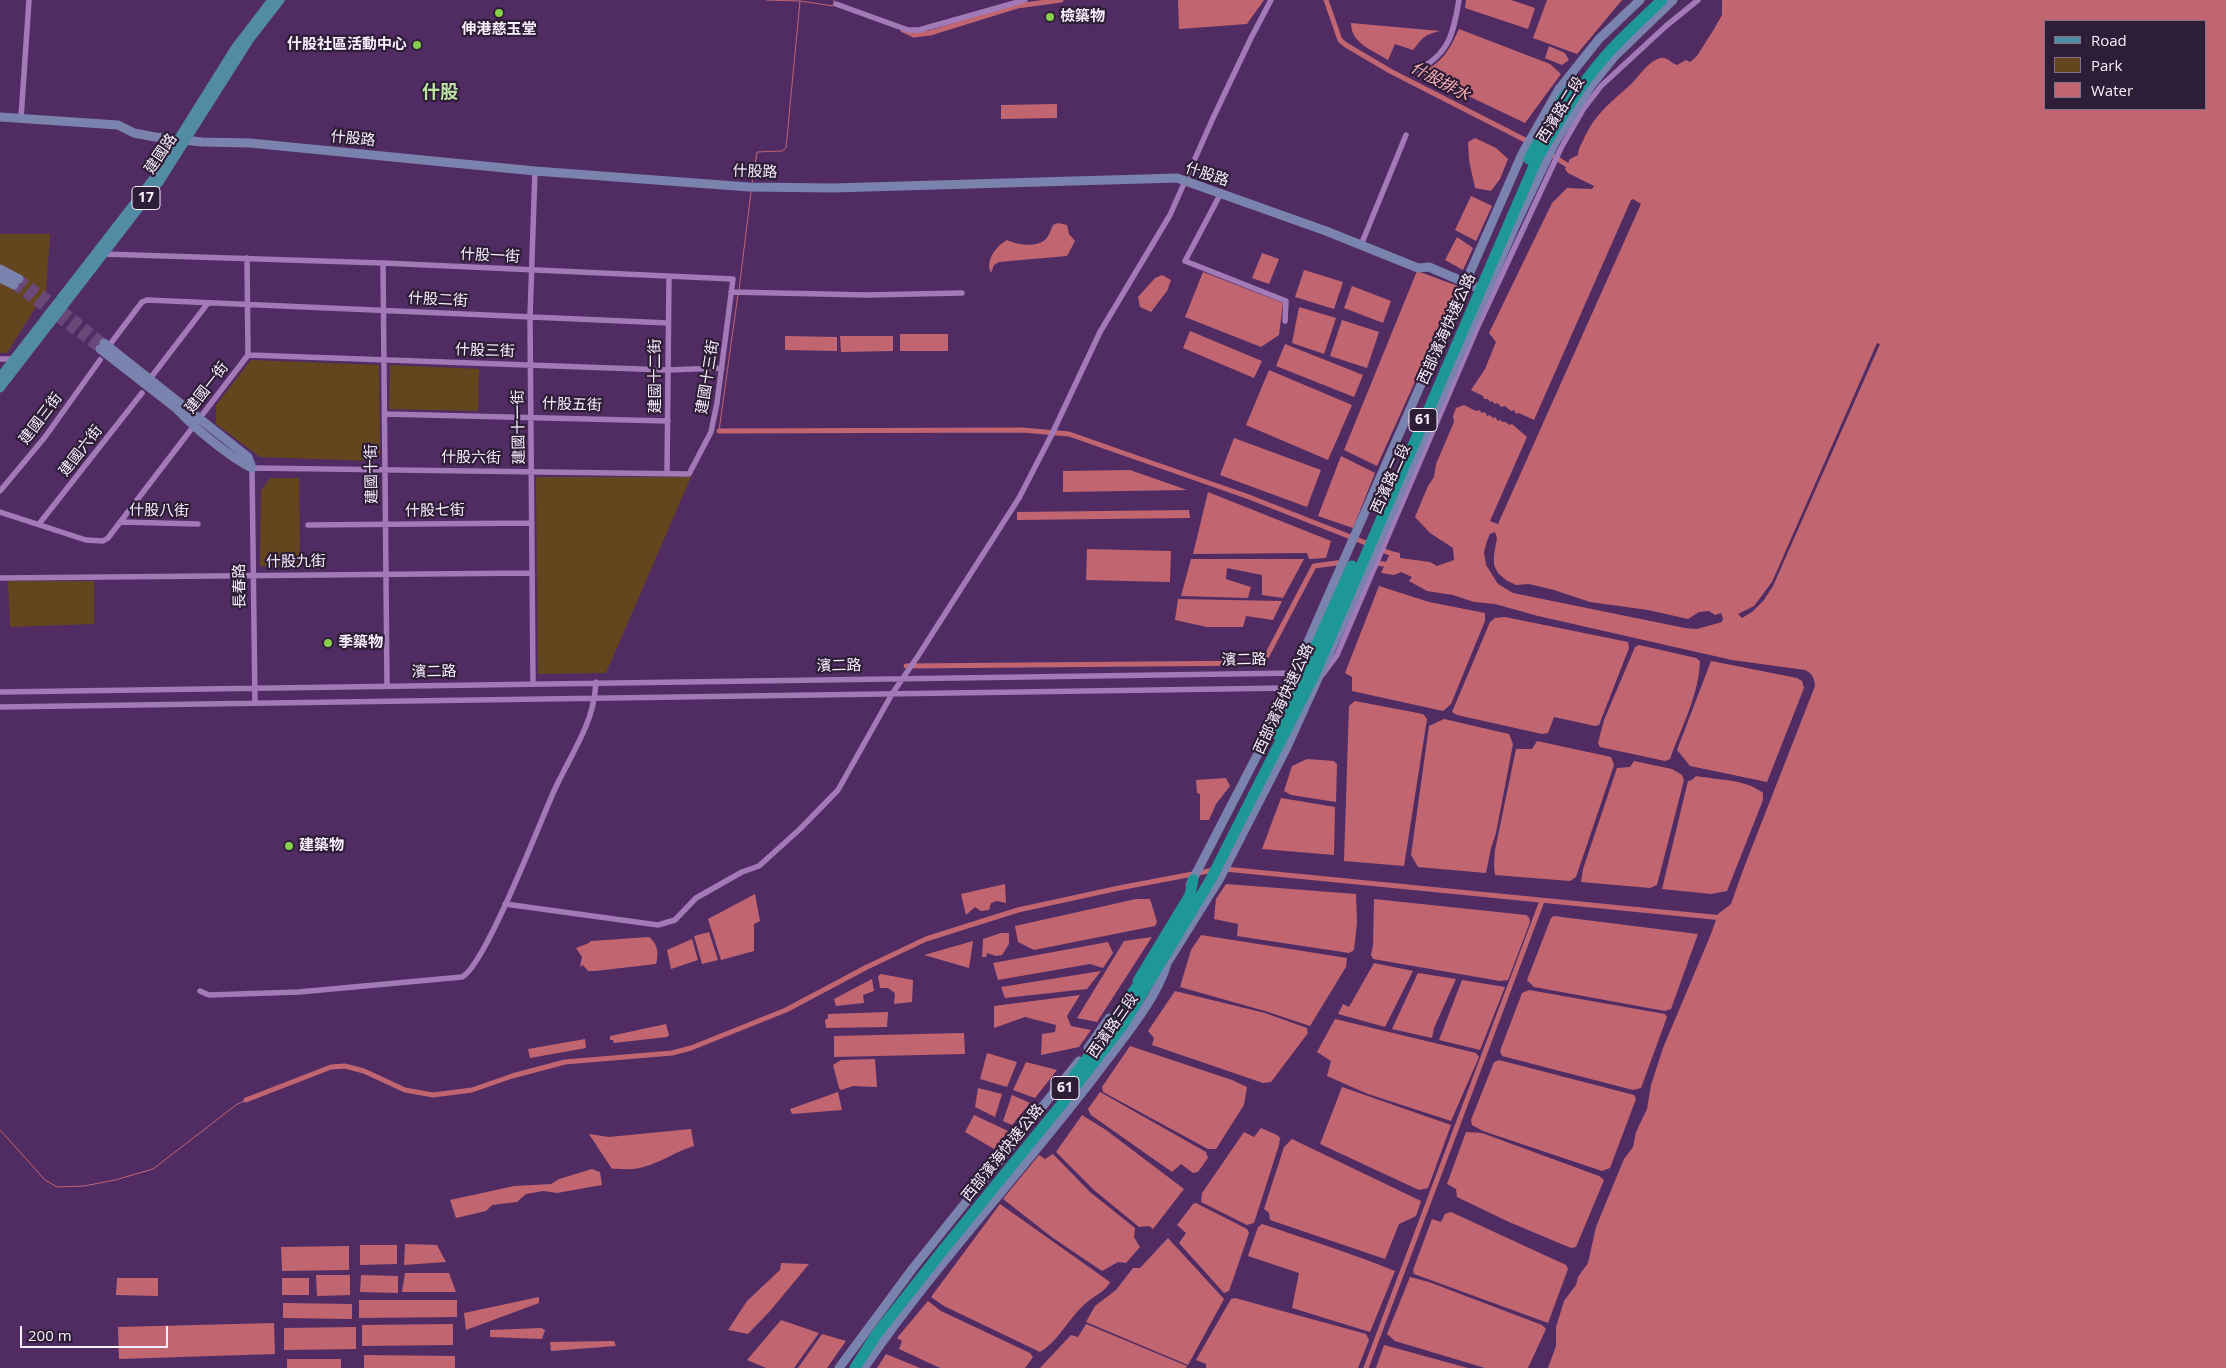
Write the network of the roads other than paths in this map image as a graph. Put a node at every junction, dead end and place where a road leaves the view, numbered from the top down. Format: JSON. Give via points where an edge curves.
{"nodes":[{"id":1,"x":29,"y":0,"type":"edge"},
{"id":2,"x":272,"y":0,"type":"edge"},
{"id":3,"x":280,"y":0,"type":"edge"},
{"id":4,"x":1025,"y":0,"type":"edge"},
{"id":5,"x":1271,"y":0,"type":"edge"},
{"id":6,"x":1459,"y":0,"type":"edge"},
{"id":7,"x":1640,"y":0,"type":"edge"},
{"id":8,"x":1651,"y":0,"type":"edge"},
{"id":9,"x":1662,"y":0,"type":"edge"},
{"id":10,"x":1673,"y":0,"type":"edge"},
{"id":11,"x":1697,"y":1,"type":"edge"},
{"id":12,"x":836,"y":4,"type":"dead end"},
{"id":13,"x":1416,"y":71,"type":"dead end"},
{"id":14,"x":0,"y":117,"type":"edge"},
{"id":15,"x":21,"y":118,"type":"junction"},
{"id":16,"x":1406,"y":135,"type":"dead end"},
{"id":17,"x":182,"y":140,"type":"junction"},
{"id":18,"x":1547,"y":141,"type":"junction"},
{"id":19,"x":1537,"y":160,"type":"junction"},
{"id":20,"x":535,"y":171,"type":"junction"},
{"id":21,"x":1184,"y":182,"type":"junction"},
{"id":22,"x":1221,"y":193,"type":"junction"},
{"id":23,"x":1361,"y":245,"type":"junction"},
{"id":24,"x":103,"y":254,"type":"junction"},
{"id":25,"x":247,"y":258,"type":"junction"},
{"id":26,"x":383,"y":263,"type":"junction"},
{"id":27,"x":0,"y":269,"type":"edge"},
{"id":28,"x":532,"y":271,"type":"junction"},
{"id":29,"x":669,"y":277,"type":"junction"},
{"id":30,"x":0,"y":278,"type":"edge"},
{"id":31,"x":733,"y":279,"type":"joint"},
{"id":32,"x":1465,"y":284,"type":"junction"},
{"id":33,"x":1485,"y":286,"type":"junction"},
{"id":34,"x":731,"y":292,"type":"junction"},
{"id":35,"x":962,"y":293,"type":"dead end"},
{"id":36,"x":208,"y":303,"type":"junction"},
{"id":37,"x":248,"y":304,"type":"junction"},
{"id":38,"x":382,"y":310,"type":"junction"},
{"id":39,"x":530,"y":317,"type":"junction"},
{"id":40,"x":1285,"y":321,"type":"dead end"},
{"id":41,"x":668,"y":323,"type":"junction"},
{"id":42,"x":105,"y":345,"type":"joint"},
{"id":43,"x":248,"y":355,"type":"junction"},
{"id":44,"x":0,"y":359,"type":"edge"},
{"id":45,"x":14,"y":359,"type":"junction"},
{"id":46,"x":384,"y":359,"type":"junction"},
{"id":47,"x":100,"y":360,"type":"dead end"},
{"id":48,"x":530,"y":365,"type":"junction"},
{"id":49,"x":722,"y":368,"type":"junction"},
{"id":50,"x":667,"y":370,"type":"junction"},
{"id":51,"x":152,"y":376,"type":"dead end"},
{"id":52,"x":0,"y":377,"type":"edge"},
{"id":53,"x":0,"y":388,"type":"edge"},
{"id":54,"x":142,"y":393,"type":"dead end"},
{"id":55,"x":385,"y":414,"type":"junction"},
{"id":56,"x":532,"y":417,"type":"junction"},
{"id":57,"x":197,"y":422,"type":"junction"},
{"id":58,"x":668,"y":422,"type":"junction"},
{"id":59,"x":252,"y":468,"type":"junction"},
{"id":60,"x":384,"y":469,"type":"junction"},
{"id":61,"x":532,"y":471,"type":"junction"},
{"id":62,"x":667,"y":474,"type":"junction"},
{"id":63,"x":689,"y":474,"type":"joint"},
{"id":64,"x":0,"y":491,"type":"edge"},
{"id":65,"x":0,"y":512,"type":"edge"},
{"id":66,"x":120,"y":522,"type":"junction"},
{"id":67,"x":532,"y":522,"type":"junction"},
{"id":68,"x":39,"y":524,"type":"junction"},
{"id":69,"x":198,"y":524,"type":"dead end"},
{"id":70,"x":386,"y":524,"type":"junction"},
{"id":71,"x":308,"y":525,"type":"dead end"},
{"id":72,"x":1370,"y":540,"type":"junction"},
{"id":73,"x":532,"y":573,"type":"junction"},
{"id":74,"x":386,"y":574,"type":"junction"},
{"id":75,"x":254,"y":576,"type":"junction"},
{"id":76,"x":0,"y":578,"type":"edge"},
{"id":77,"x":1294,"y":671,"type":"junction"},
{"id":78,"x":903,"y":677,"type":"junction"},
{"id":79,"x":1318,"y":681,"type":"junction"},
{"id":80,"x":596,"y":682,"type":"junction"},
{"id":81,"x":533,"y":683,"type":"junction"},
{"id":82,"x":387,"y":685,"type":"junction"},
{"id":83,"x":255,"y":687,"type":"junction"},
{"id":84,"x":1286,"y":689,"type":"junction"},
{"id":85,"x":0,"y":692,"type":"edge"},
{"id":86,"x":892,"y":694,"type":"junction"},
{"id":87,"x":595,"y":699,"type":"junction"},
{"id":88,"x":255,"y":703,"type":"junction"},
{"id":89,"x":0,"y":707,"type":"edge"},
{"id":90,"x":1218,"y":858,"type":"junction"},
{"id":91,"x":1207,"y":879,"type":"junction"},
{"id":92,"x":505,"y":904,"type":"junction"},
{"id":93,"x":1167,"y":963,"type":"junction"},
{"id":94,"x":200,"y":991,"type":"dead end"},
{"id":95,"x":1123,"y":1025,"type":"junction"},
{"id":96,"x":839,"y":1368,"type":"edge"},
{"id":97,"x":846,"y":1368,"type":"edge"},
{"id":98,"x":855,"y":1368,"type":"edge"},
{"id":99,"x":864,"y":1368,"type":"edge"}],
"edges":[{"from":1,"to":15,"type":"street"},
{"from":2,"to":17,"type":"main road","name":"建國路","number":"17","via":[[236,47]]},
{"from":3,"to":17,"type":"main road","name":"建國路","number":"17"},
{"from":4,"to":12,"type":"street","via":[[919,30],[908,30]]},
{"from":5,"to":21,"type":"street"},
{"from":6,"to":13,"type":"street","via":[[1450,41],[1432,63]]},
{"from":7,"to":18,"type":"street","name":"西濱路二段","via":[[1599,38],[1559,89]]},
{"from":8,"to":18,"type":"highway","name":"西部濱海快速公路","number":"61","via":[[1593,59],[1564,98]]},
{"from":9,"to":18,"type":"highway","name":"西部濱海快速公路","number":"61","via":[[1590,74]]},
{"from":10,"to":18,"type":"street","name":"西濱路二段","via":[[1615,56]]},
{"from":11,"to":18,"type":"street","via":[[1601,86],[1584,108]]},
{"from":14,"to":15,"type":"street","name":"什股路"},
{"from":15,"to":17,"type":"street","name":"什股路","via":[[118,125],[134,133]]},
{"from":16,"to":23,"type":"street"},
{"from":17,"to":20,"type":"street","name":"什股路","via":[[250,143]]},
{"from":17,"to":24,"type":"main road","name":"建國路","number":"17","via":[[159,182]]},
{"from":17,"to":45,"type":"main road","name":"建國路","number":"17"},
{"from":18,"to":19,"type":"highway","name":"西部濱海快速公路","number":"61"},
{"from":18,"to":19,"type":"street"},
{"from":19,"to":32,"type":"street","name":"西濱路二段"},
{"from":19,"to":33,"type":"highway","name":"西部濱海快速公路","number":"61"},
{"from":20,"to":21,"type":"street","name":"什股路","via":[[749,186],[853,187],[1177,178]]},
{"from":20,"to":28,"type":"street","name":"建國十一街"},
{"from":21,"to":22,"type":"street","name":"什股路"},
{"from":21,"to":78,"type":"street","via":[[1170,215],[1100,332],[1014,506]]},
{"from":22,"to":23,"type":"street","name":"什股路"},
{"from":22,"to":40,"type":"street","via":[[1185,262],[1286,301]]},
{"from":23,"to":32,"type":"street","name":"什股路","via":[[1418,268],[1429,267]]},
{"from":24,"to":25,"type":"street"},
{"from":24,"to":53,"type":"main road","name":"建國路","number":"17"},
{"from":25,"to":26,"type":"street","name":"什股一街"},
{"from":25,"to":37,"type":"street","name":"建國一街"},
{"from":26,"to":28,"type":"street","name":"什股一街"},
{"from":26,"to":38,"type":"street","name":"建國十街"},
{"from":27,"to":30,"type":"street","via":[[16,282]]},
{"from":28,"to":29,"type":"street","name":"什股一街"},
{"from":28,"to":39,"type":"street","name":"建國十一街"},
{"from":29,"to":31,"type":"street","name":"什股一街"},
{"from":29,"to":41,"type":"street","name":"建國十二街"},
{"from":31,"to":34,"type":"street","name":"建國十三街"},
{"from":32,"to":33,"type":"street","name":"什股路"},
{"from":32,"to":72,"type":"street","name":"西濱路二段"},
{"from":33,"to":72,"type":"street","name":"西濱路二段"},
{"from":33,"to":72,"type":"highway","name":"西部濱海快速公路","number":"61","via":[[1472,298]]},
{"from":34,"to":35,"type":"street"},
{"from":34,"to":49,"type":"street","name":"建國十三街"},
{"from":36,"to":37,"type":"street","name":"什股二街"},
{"from":36,"to":42,"type":"street","via":[[142,302]]},
{"from":36,"to":51,"type":"street"},
{"from":37,"to":38,"type":"street","name":"什股二街"},
{"from":37,"to":43,"type":"street","name":"建國一街"},
{"from":38,"to":39,"type":"street","name":"什股二街"},
{"from":38,"to":46,"type":"street","name":"建國十街"},
{"from":39,"to":41,"type":"street","name":"什股二街"},
{"from":39,"to":48,"type":"street","name":"建國十一街"},
{"from":41,"to":50,"type":"street","name":"建國十二街"},
{"from":42,"to":57,"type":"street","via":[[178,410]]},
{"from":43,"to":46,"type":"street","name":"什股三街"},
{"from":43,"to":57,"type":"street","name":"建國一街"},
{"from":44,"to":45,"type":"street"},
{"from":45,"to":52,"type":"main road","name":"建國路","number":"17"},
{"from":46,"to":48,"type":"street","name":"什股三街"},
{"from":46,"to":55,"type":"street","name":"建國十街"},
{"from":47,"to":64,"type":"street","name":"建國三街","via":[[45,437]]},
{"from":48,"to":50,"type":"street","name":"什股三街"},
{"from":48,"to":56,"type":"street","name":"建國十一街"},
{"from":49,"to":50,"type":"street","name":"什股三街"},
{"from":49,"to":63,"type":"street","name":"建國十三街","via":[[711,432]]},
{"from":50,"to":58,"type":"street","name":"建國十二街"},
{"from":54,"to":68,"type":"street","name":"建國六街"},
{"from":55,"to":56,"type":"street","name":"什股五街"},
{"from":55,"to":60,"type":"street","name":"建國十街"},
{"from":56,"to":58,"type":"street","name":"什股五街"},
{"from":56,"to":61,"type":"street","name":"建國十一街"},
{"from":57,"to":59,"type":"street","via":[[242,463]]},
{"from":57,"to":66,"type":"street","name":"建國一街"},
{"from":58,"to":62,"type":"street","name":"建國十二街"},
{"from":59,"to":60,"type":"street","name":"什股六街"},
{"from":59,"to":75,"type":"street","name":"長春路"},
{"from":60,"to":61,"type":"street","name":"什股六街"},
{"from":60,"to":70,"type":"street","name":"建國十街"},
{"from":61,"to":62,"type":"street","name":"什股六街"},
{"from":61,"to":67,"type":"street","name":"建國十一街"},
{"from":62,"to":63,"type":"street","name":"什股六街"},
{"from":65,"to":68,"type":"street","name":"建國一街"},
{"from":66,"to":68,"type":"street","name":"建國一街","via":[[114,532],[102,541],[86,540]]},
{"from":66,"to":69,"type":"street","name":"什股八街"},
{"from":67,"to":70,"type":"street","name":"什股七街"},
{"from":67,"to":73,"type":"street","name":"建國十一街"},
{"from":70,"to":71,"type":"street","name":"什股七街"},
{"from":70,"to":74,"type":"street","name":"建國十街"},
{"from":72,"to":77,"type":"street","name":"西濱路二段","via":[[1339,573]]},
{"from":72,"to":79,"type":"street","name":"西濱路二段","via":[[1365,580]]},
{"from":72,"to":90,"type":"highway","name":"西部濱海快速公路","number":"61","via":[[1314,675]]},
{"from":73,"to":74,"type":"street","name":"什股九街"},
{"from":73,"to":81,"type":"street","name":"建國十一街"},
{"from":74,"to":75,"type":"street","name":"什股九街"},
{"from":74,"to":82,"type":"street","name":"建國十街"},
{"from":75,"to":76,"type":"street","name":"什股九街"},
{"from":75,"to":83,"type":"street","name":"長春路"},
{"from":77,"to":78,"type":"street","name":"濱二路"},
{"from":77,"to":79,"type":"street","name":"濱二路"},
{"from":77,"to":84,"type":"street","name":"西濱路二段"},
{"from":78,"to":80,"type":"street","name":"濱二路"},
{"from":78,"to":86,"type":"street"},
{"from":79,"to":84,"type":"street","name":"濱二路"},
{"from":79,"to":90,"type":"street","name":"西濱路二段"},
{"from":80,"to":81,"type":"street","name":"濱二路"},
{"from":80,"to":87,"type":"street"},
{"from":81,"to":82,"type":"street","name":"濱二路"},
{"from":82,"to":83,"type":"street","name":"濱二路"},
{"from":83,"to":85,"type":"street","name":"濱二路"},
{"from":83,"to":88,"type":"street","name":"長春路"},
{"from":84,"to":86,"type":"street","name":"濱二路"},
{"from":84,"to":90,"type":"street","name":"西濱路二段"},
{"from":86,"to":87,"type":"street","name":"濱二路"},
{"from":86,"to":92,"type":"street","via":[[838,790],[820,810],[759,866],[696,898],[675,920],[658,925]]},
{"from":87,"to":88,"type":"street","name":"濱二路"},
{"from":87,"to":92,"type":"street","via":[[586,726]]},
{"from":88,"to":89,"type":"street","name":"濱二路"},
{"from":90,"to":91,"type":"highway","name":"西部濱海快速公路","number":"61"},
{"from":90,"to":91,"type":"street"},
{"from":91,"to":93,"type":"street","name":"西濱路三段"},
{"from":91,"to":95,"type":"highway","name":"西部濱海快速公路","number":"61"},
{"from":91,"to":96,"type":"street","name":"西濱路三段","via":[[1086,1051],[913,1268]]},
{"from":91,"to":97,"type":"highway","name":"西部濱海快速公路","number":"61","via":[[1190,895],[1142,974],[1137,988],[1061,1094],[934,1248]]},
{"from":92,"to":94,"type":"street","via":[[475,965],[462,977],[299,992],[209,995]]},
{"from":93,"to":95,"type":"highway","via":[[1135,1014]]},
{"from":93,"to":99,"type":"street","name":"西濱路三段","via":[[1164,976],[1143,1009],[1088,1085],[931,1279]]},
{"from":95,"to":98,"type":"highway","name":"西部濱海快速公路","number":"61","via":[[942,1250],[876,1335]]}]}
